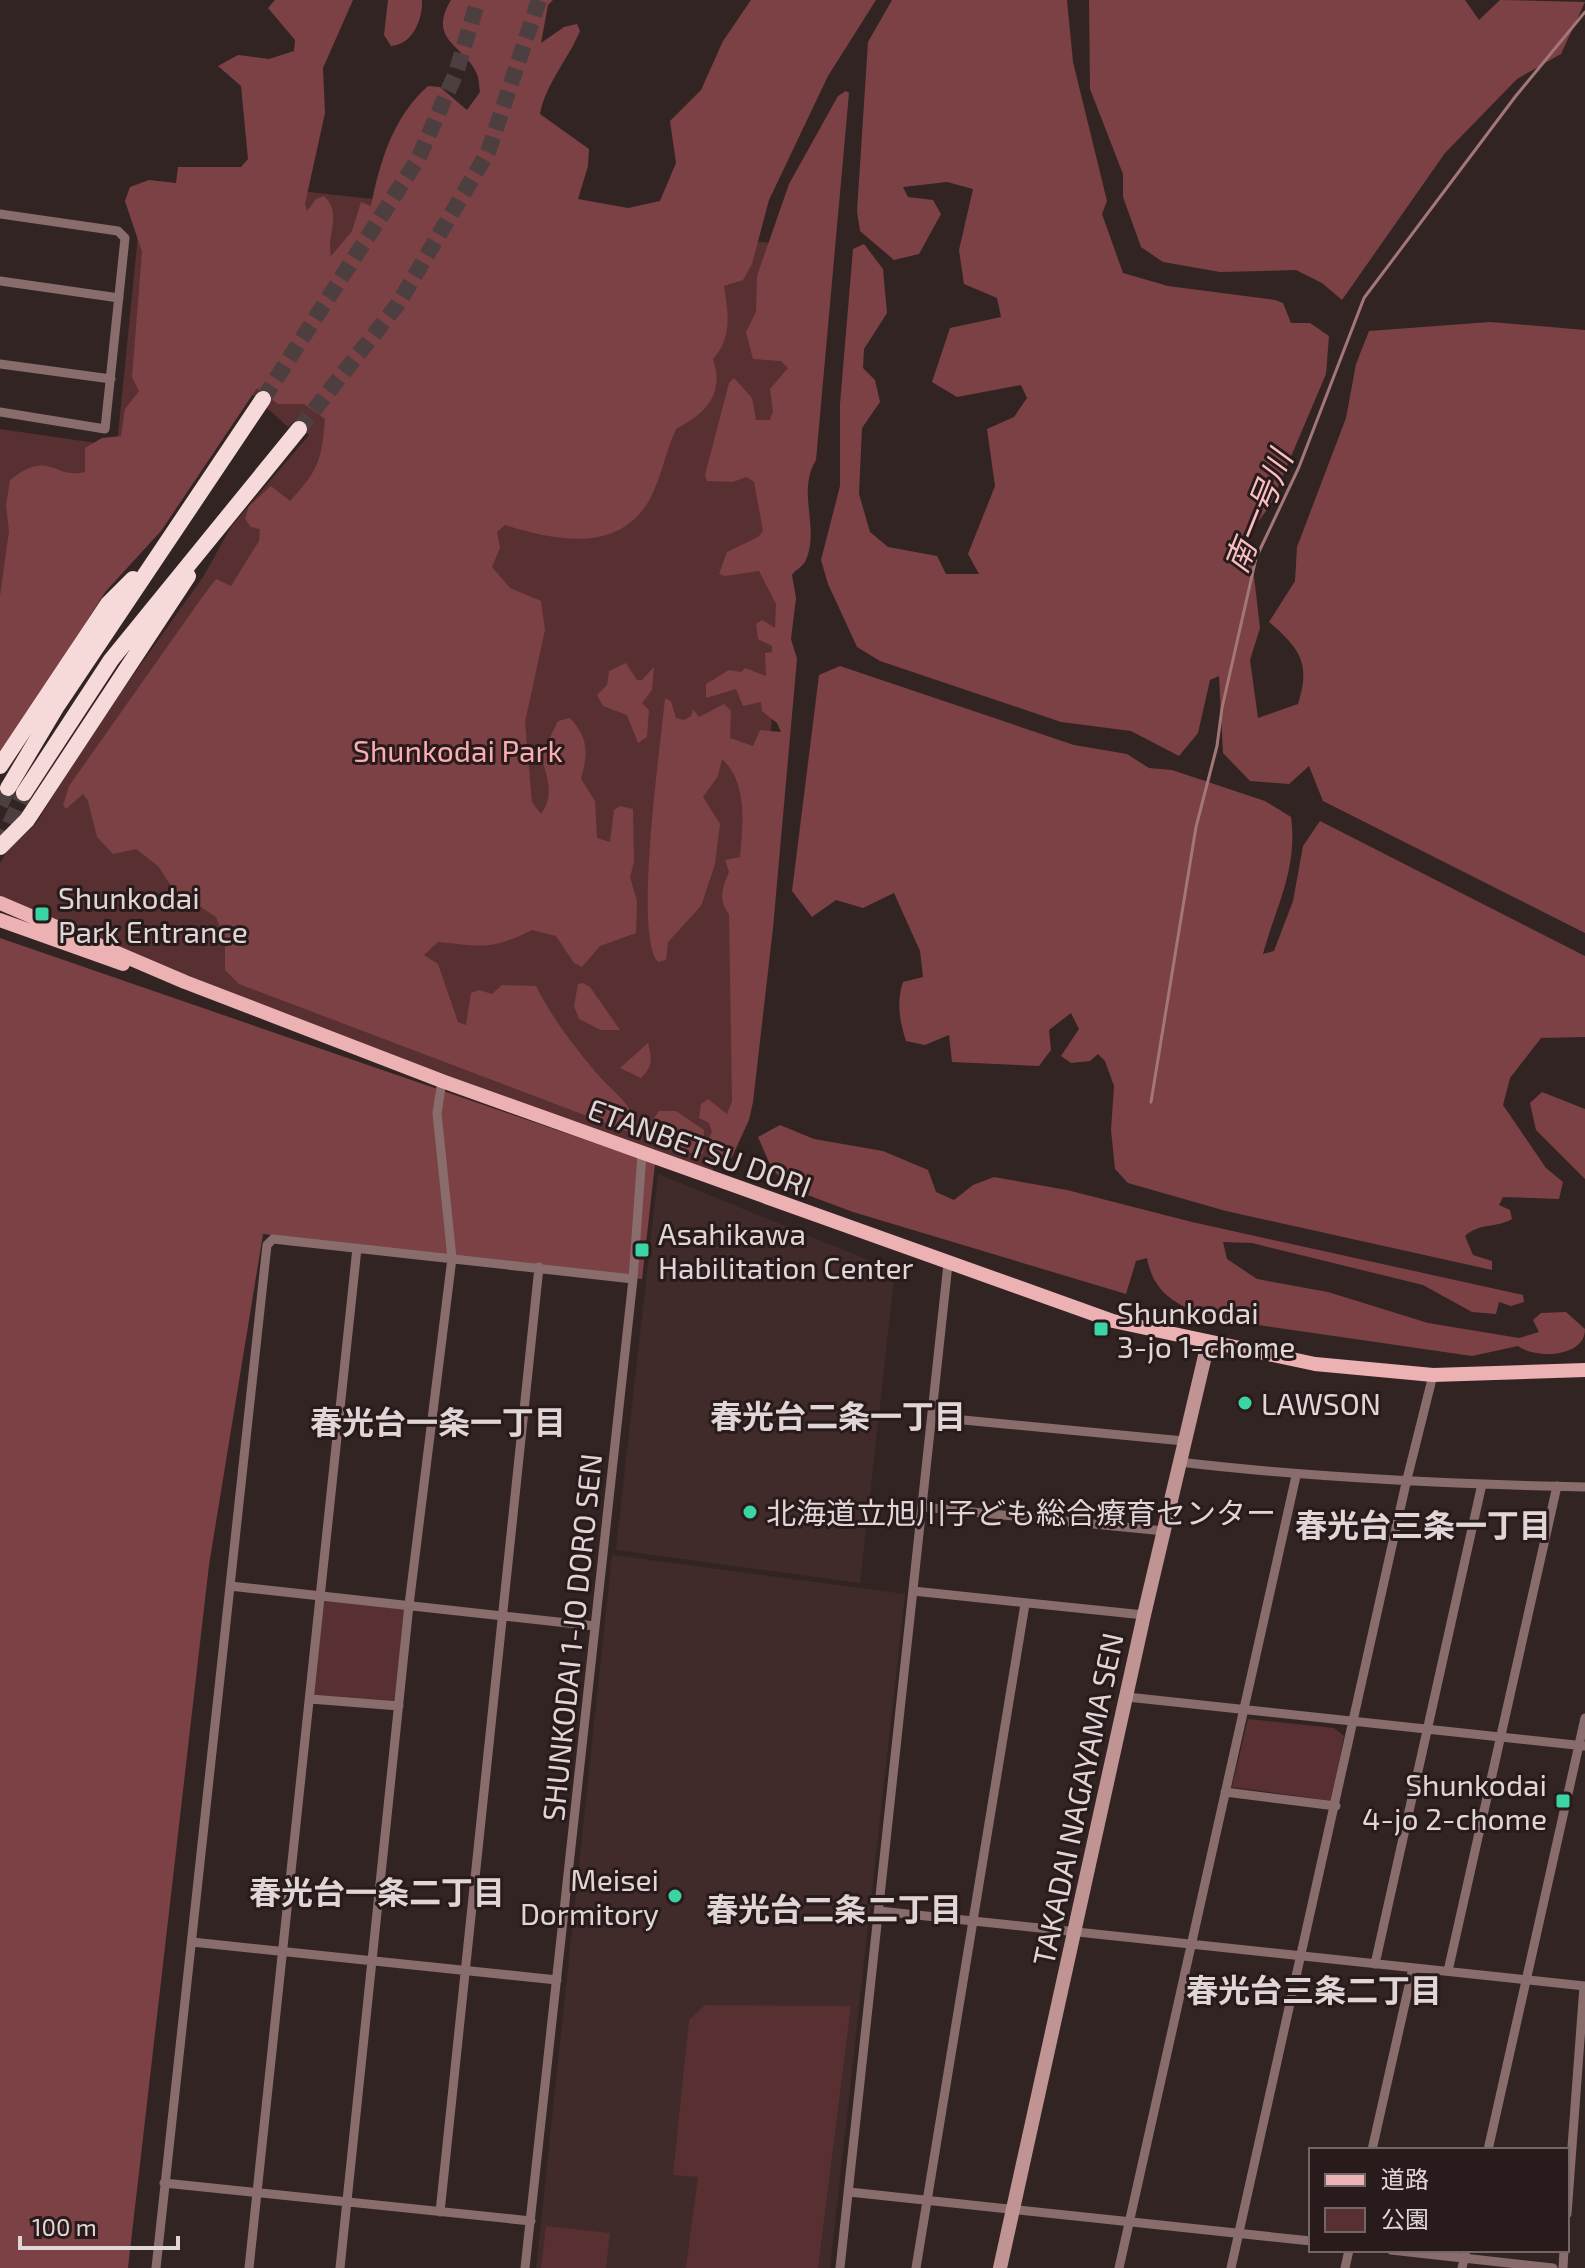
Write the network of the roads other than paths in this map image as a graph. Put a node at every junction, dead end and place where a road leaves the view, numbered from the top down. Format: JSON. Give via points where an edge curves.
{"nodes":[{"id":1,"x":0,"y":214,"type":"edge"},
{"id":2,"x":0,"y":281,"type":"edge"},
{"id":3,"x":119,"y":298,"type":"junction"},
{"id":4,"x":0,"y":364,"type":"edge"},
{"id":5,"x":111,"y":379,"type":"junction"},
{"id":6,"x":263,"y":399,"type":"tunnel mouth"},
{"id":7,"x":0,"y":412,"type":"edge"},
{"id":8,"x":299,"y":429,"type":"tunnel mouth"},
{"id":9,"x":204,"y":546,"type":"junction"},
{"id":10,"x":157,"y":555,"type":"junction"},
{"id":11,"x":0,"y":766,"type":"edge"},
{"id":12,"x":0,"y":847,"type":"edge"},
{"id":13,"x":0,"y":903,"type":"edge"},
{"id":14,"x":0,"y":920,"type":"edge"},
{"id":15,"x":185,"y":982,"type":"junction"},
{"id":16,"x":442,"y":1081,"type":"junction"},
{"id":17,"x":642,"y":1154,"type":"junction"},
{"id":18,"x":357,"y":1248,"type":"junction"},
{"id":19,"x":452,"y":1258,"type":"junction"},
{"id":20,"x":948,"y":1264,"type":"junction"},
{"id":21,"x":539,"y":1267,"type":"junction"},
{"id":22,"x":633,"y":1279,"type":"junction"},
{"id":23,"x":1208,"y":1343,"type":"junction"},
{"id":24,"x":1585,"y":1370,"type":"edge"},
{"id":25,"x":1433,"y":1375,"type":"junction"},
{"id":26,"x":932,"y":1417,"type":"junction"},
{"id":27,"x":1184,"y":1441,"type":"junction"},
{"id":28,"x":1179,"y":1462,"type":"junction"},
{"id":29,"x":1296,"y":1476,"type":"junction"},
{"id":30,"x":1406,"y":1483,"type":"junction"},
{"id":31,"x":1482,"y":1484,"type":"junction"},
{"id":32,"x":1557,"y":1486,"type":"junction"},
{"id":33,"x":1585,"y":1487,"type":"edge"},
{"id":34,"x":922,"y":1507,"type":"junction"},
{"id":35,"x":1164,"y":1531,"type":"junction"},
{"id":36,"x":230,"y":1586,"type":"junction"},
{"id":37,"x":913,"y":1591,"type":"junction"},
{"id":38,"x":321,"y":1596,"type":"junction"},
{"id":39,"x":1025,"y":1604,"type":"junction"},
{"id":40,"x":409,"y":1605,"type":"junction"},
{"id":41,"x":1144,"y":1615,"type":"junction"},
{"id":42,"x":503,"y":1616,"type":"junction"},
{"id":43,"x":595,"y":1626,"type":"junction"},
{"id":44,"x":1127,"y":1697,"type":"junction"},
{"id":45,"x":310,"y":1699,"type":"junction"},
{"id":46,"x":399,"y":1706,"type":"junction"},
{"id":47,"x":1243,"y":1710,"type":"junction"},
{"id":48,"x":1585,"y":1718,"type":"edge"},
{"id":49,"x":1354,"y":1722,"type":"junction"},
{"id":50,"x":1428,"y":1729,"type":"junction"},
{"id":51,"x":1500,"y":1736,"type":"junction"},
{"id":52,"x":1582,"y":1746,"type":"edge"},
{"id":53,"x":1225,"y":1792,"type":"junction"},
{"id":54,"x":1336,"y":1806,"type":"junction"},
{"id":55,"x":879,"y":1911,"type":"junction"},
{"id":56,"x":973,"y":1921,"type":"junction"},
{"id":57,"x":1074,"y":1932,"type":"junction"},
{"id":58,"x":192,"y":1942,"type":"junction"},
{"id":59,"x":1192,"y":1944,"type":"junction"},
{"id":60,"x":282,"y":1951,"type":"junction"},
{"id":61,"x":1302,"y":1956,"type":"junction"},
{"id":62,"x":372,"y":1961,"type":"junction"},
{"id":63,"x":1375,"y":1964,"type":"junction"},
{"id":64,"x":1413,"y":1968,"type":"junction"},
{"id":65,"x":1448,"y":1971,"type":"junction"},
{"id":66,"x":465,"y":1972,"type":"junction"},
{"id":67,"x":1526,"y":1979,"type":"junction"},
{"id":68,"x":557,"y":1980,"type":"junction"},
{"id":69,"x":1584,"y":1986,"type":"edge"},
{"id":70,"x":1372,"y":2148,"type":"edge"},
{"id":71,"x":1488,"y":2148,"type":"edge"},
{"id":72,"x":164,"y":2183,"type":"junction"},
{"id":73,"x":1569,"y":2187,"type":"edge"},
{"id":74,"x":849,"y":2192,"type":"junction"},
{"id":75,"x":258,"y":2193,"type":"junction"},
{"id":76,"x":928,"y":2201,"type":"junction"},
{"id":77,"x":347,"y":2202,"type":"junction"},
{"id":78,"x":1013,"y":2211,"type":"junction"},
{"id":79,"x":440,"y":2212,"type":"junction"},
{"id":80,"x":531,"y":2221,"type":"junction"},
{"id":81,"x":1130,"y":2222,"type":"junction"},
{"id":82,"x":1239,"y":2234,"type":"junction"},
{"id":83,"x":1309,"y":2241,"type":"edge"},
{"id":84,"x":1407,"y":2252,"type":"edge"},
{"id":85,"x":1464,"y":2259,"type":"edge"},
{"id":86,"x":1536,"y":2267,"type":"edge"},
{"id":87,"x":156,"y":2268,"type":"edge"},
{"id":88,"x":249,"y":2268,"type":"edge"},
{"id":89,"x":340,"y":2268,"type":"edge"},
{"id":90,"x":525,"y":2268,"type":"edge"},
{"id":91,"x":840,"y":2268,"type":"edge"},
{"id":92,"x":916,"y":2268,"type":"edge"},
{"id":93,"x":1000,"y":2268,"type":"edge"},
{"id":94,"x":1119,"y":2268,"type":"edge"},
{"id":95,"x":1231,"y":2268,"type":"edge"},
{"id":96,"x":1553,"y":2268,"type":"edge"}],
"edges":[{"from":1,"to":3,"type":"street","via":[[118,231],[125,238]]},
{"from":2,"to":3,"type":"street"},
{"from":3,"to":5,"type":"street"},
{"from":4,"to":5,"type":"street"},
{"from":5,"to":7,"type":"street","via":[[105,429]]},
{"from":6,"to":10,"type":"highway"},
{"from":8,"to":9,"type":"highway"},
{"from":9,"to":10,"type":"highway","via":[[111,660],[16,790],[57,706]]},
{"from":9,"to":12,"type":"highway","via":[[165,615],[27,820]]},
{"from":10,"to":11,"type":"highway","via":[[108,604]]},
{"from":13,"to":15,"type":"main road","name":"ETANBETSU DORI"},
{"from":14,"to":15,"type":"main road","name":"ETANBETSU DORI","via":[[91,955]]},
{"from":15,"to":16,"type":"main road","name":"ETANBETSU DORI"},
{"from":16,"to":17,"type":"main road","name":"ETANBETSU DORI"},
{"from":16,"to":19,"type":"street","via":[[437,1113]]},
{"from":17,"to":20,"type":"main road","name":"ETANBETSU DORI"},
{"from":17,"to":22,"type":"street","name":"SHUNKODAI 1-JO DORO SEN"},
{"from":18,"to":19,"type":"street"},
{"from":18,"to":36,"type":"street","via":[[273,1239],[267,1245]]},
{"from":18,"to":38,"type":"street"},
{"from":19,"to":21,"type":"street"},
{"from":19,"to":40,"type":"street"},
{"from":20,"to":23,"type":"main road","name":"ETANBETSU DORI","via":[[1113,1321]]},
{"from":20,"to":26,"type":"street"},
{"from":21,"to":22,"type":"street"},
{"from":21,"to":42,"type":"street"},
{"from":22,"to":43,"type":"street","name":"SHUNKODAI 1-JO DORO SEN"},
{"from":23,"to":25,"type":"main road","name":"ETANBETSU DORI","via":[[1315,1364]]},
{"from":23,"to":27,"type":"street","name":"TAKADAI NAGAYAMA SEN"},
{"from":24,"to":25,"type":"main road","name":"ETANBETSU DORI"},
{"from":25,"to":30,"type":"street"},
{"from":26,"to":27,"type":"street"},
{"from":26,"to":34,"type":"street"},
{"from":27,"to":28,"type":"street","name":"TAKADAI NAGAYAMA SEN"},
{"from":28,"to":29,"type":"street"},
{"from":28,"to":35,"type":"street","name":"TAKADAI NAGAYAMA SEN"},
{"from":29,"to":30,"type":"street"},
{"from":29,"to":47,"type":"street"},
{"from":30,"to":31,"type":"street"},
{"from":30,"to":49,"type":"street"},
{"from":31,"to":32,"type":"street"},
{"from":31,"to":50,"type":"street"},
{"from":32,"to":33,"type":"street"},
{"from":32,"to":51,"type":"street"},
{"from":34,"to":35,"type":"street"},
{"from":34,"to":37,"type":"street"},
{"from":35,"to":41,"type":"street","name":"TAKADAI NAGAYAMA SEN"},
{"from":36,"to":38,"type":"street"},
{"from":36,"to":58,"type":"street"},
{"from":37,"to":39,"type":"street"},
{"from":37,"to":55,"type":"street"},
{"from":38,"to":40,"type":"street"},
{"from":38,"to":45,"type":"street"},
{"from":39,"to":41,"type":"street"},
{"from":39,"to":56,"type":"street"},
{"from":40,"to":42,"type":"street"},
{"from":40,"to":46,"type":"street"},
{"from":41,"to":44,"type":"street","name":"TAKADAI NAGAYAMA SEN"},
{"from":42,"to":43,"type":"street"},
{"from":42,"to":66,"type":"street"},
{"from":43,"to":68,"type":"street","name":"SHUNKODAI 1-JO DORO SEN"},
{"from":44,"to":47,"type":"street"},
{"from":44,"to":57,"type":"street","name":"TAKADAI NAGAYAMA SEN"},
{"from":45,"to":46,"type":"street"},
{"from":45,"to":60,"type":"street"},
{"from":46,"to":62,"type":"street"},
{"from":47,"to":49,"type":"street"},
{"from":47,"to":53,"type":"street"},
{"from":48,"to":52,"type":"street"},
{"from":49,"to":50,"type":"street"},
{"from":49,"to":54,"type":"street"},
{"from":50,"to":51,"type":"street"},
{"from":50,"to":63,"type":"street"},
{"from":51,"to":52,"type":"street"},
{"from":51,"to":65,"type":"street"},
{"from":52,"to":67,"type":"street"},
{"from":53,"to":54,"type":"street"},
{"from":53,"to":59,"type":"street"},
{"from":54,"to":61,"type":"street"},
{"from":55,"to":56,"type":"street"},
{"from":55,"to":74,"type":"street"},
{"from":56,"to":57,"type":"street"},
{"from":56,"to":76,"type":"street"},
{"from":57,"to":59,"type":"street"},
{"from":57,"to":78,"type":"street","name":"TAKADAI NAGAYAMA SEN"},
{"from":58,"to":60,"type":"street"},
{"from":58,"to":72,"type":"street"},
{"from":59,"to":61,"type":"street"},
{"from":59,"to":81,"type":"street"},
{"from":60,"to":62,"type":"street"},
{"from":60,"to":75,"type":"street"},
{"from":61,"to":63,"type":"street"},
{"from":61,"to":82,"type":"street"},
{"from":62,"to":66,"type":"street"},
{"from":62,"to":77,"type":"street"},
{"from":63,"to":64,"type":"street"},
{"from":64,"to":65,"type":"street"},
{"from":64,"to":70,"type":"street"},
{"from":65,"to":67,"type":"street"},
{"from":66,"to":68,"type":"street"},
{"from":66,"to":79,"type":"street"},
{"from":67,"to":69,"type":"street"},
{"from":67,"to":71,"type":"street"},
{"from":68,"to":80,"type":"street","name":"SHUNKODAI 1-JO DORO SEN"},
{"from":69,"to":73,"type":"street"},
{"from":72,"to":75,"type":"street"},
{"from":72,"to":87,"type":"street"},
{"from":74,"to":76,"type":"street"},
{"from":74,"to":91,"type":"street"},
{"from":75,"to":77,"type":"street"},
{"from":75,"to":88,"type":"street"},
{"from":76,"to":78,"type":"street"},
{"from":76,"to":92,"type":"street"},
{"from":77,"to":79,"type":"street"},
{"from":77,"to":89,"type":"street"},
{"from":78,"to":81,"type":"street"},
{"from":78,"to":93,"type":"street","name":"TAKADAI NAGAYAMA SEN"},
{"from":79,"to":80,"type":"street"},
{"from":80,"to":90,"type":"street","name":"SHUNKODAI 1-JO DORO SEN"},
{"from":81,"to":82,"type":"street"},
{"from":81,"to":94,"type":"street"},
{"from":82,"to":83,"type":"street"},
{"from":82,"to":95,"type":"street"},
{"from":84,"to":85,"type":"street"},
{"from":85,"to":86,"type":"street"},
{"from":86,"to":96,"type":"street"}]}
